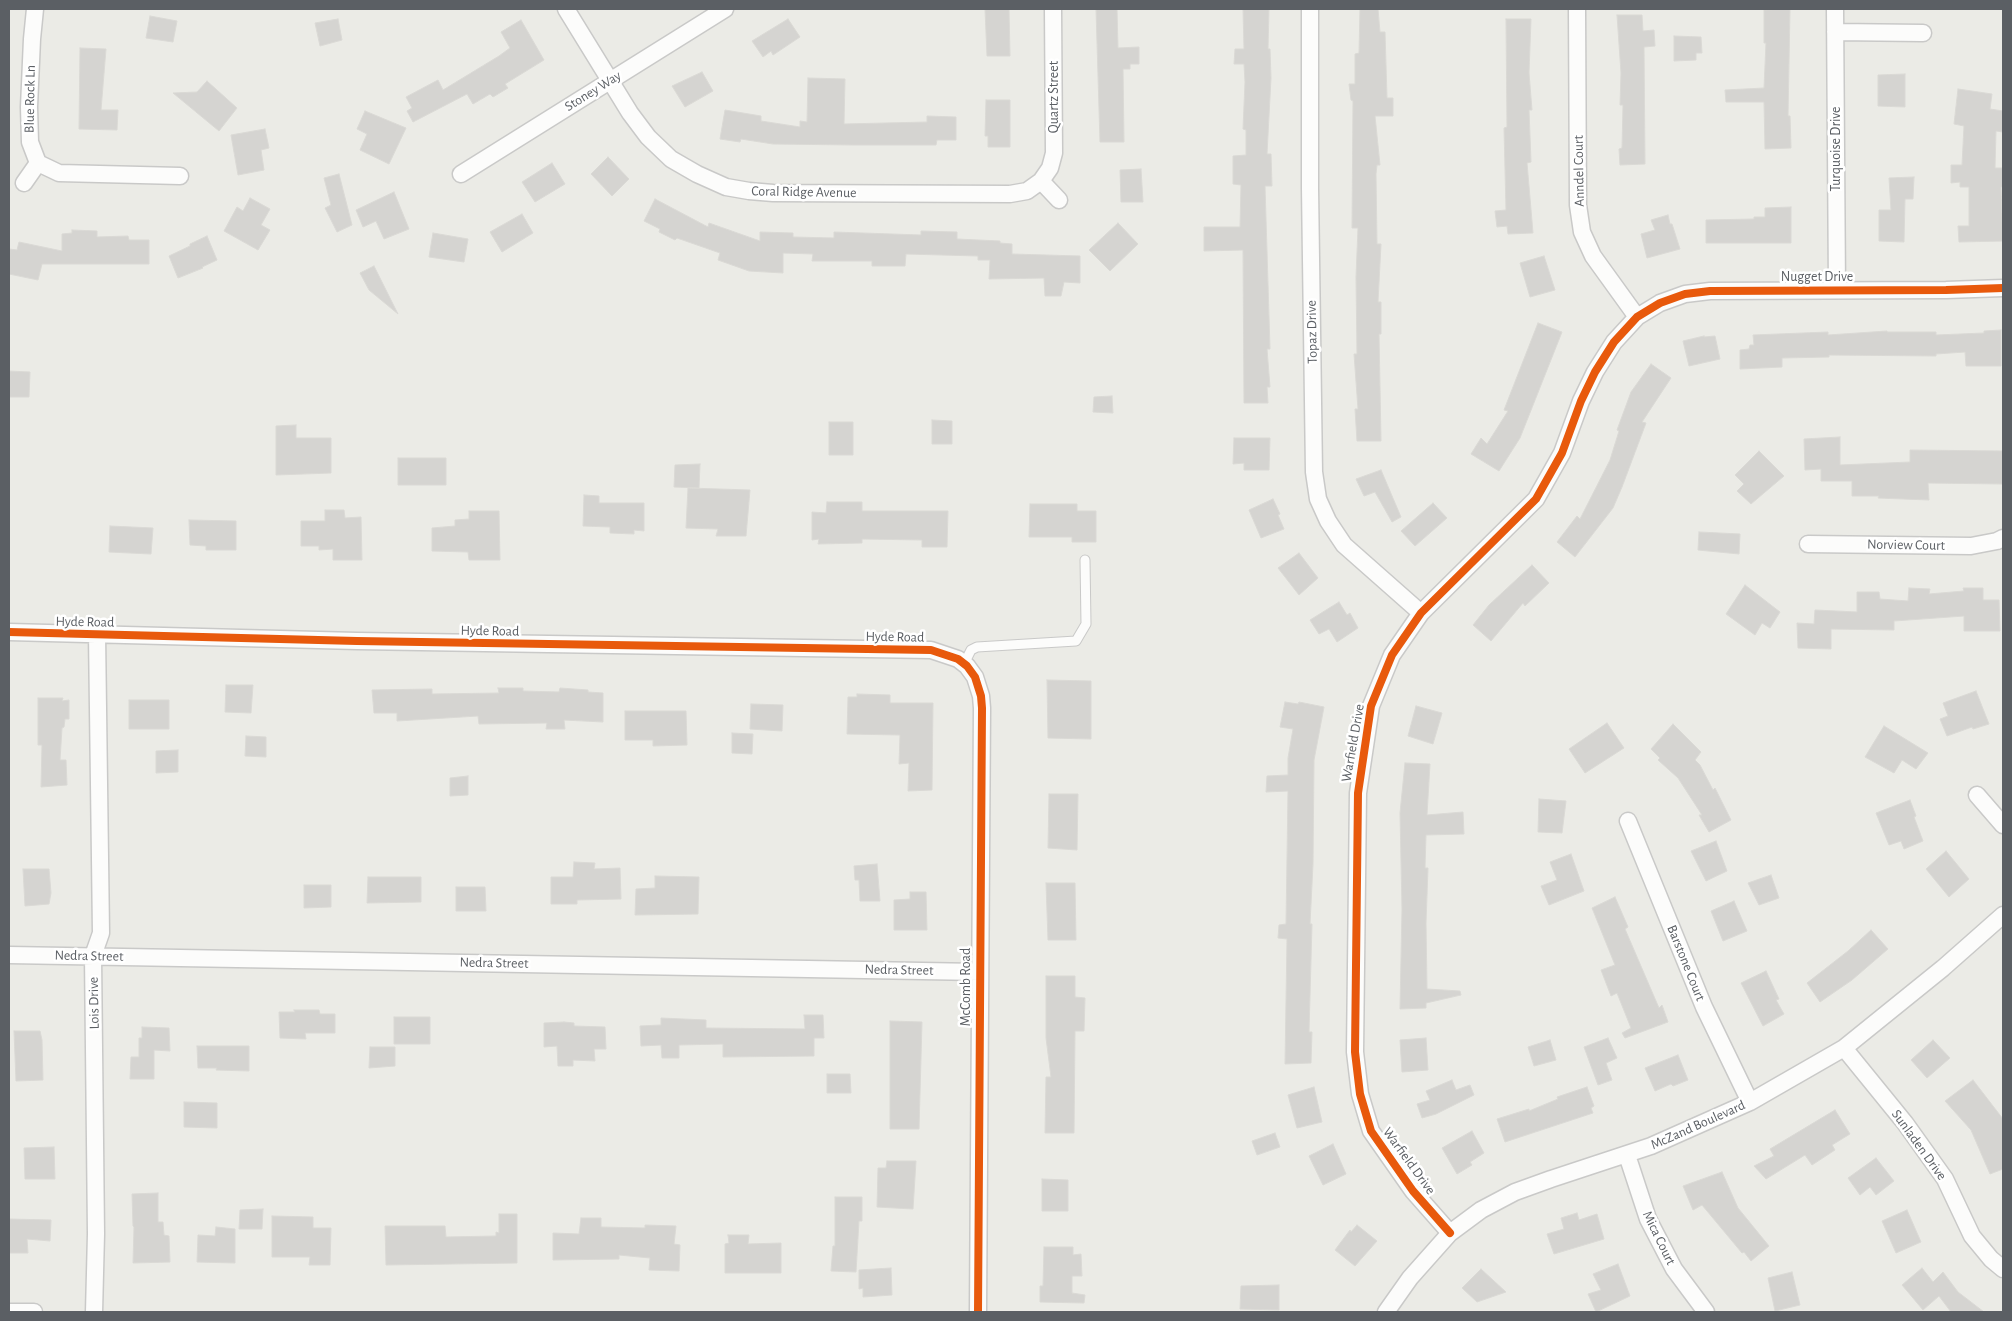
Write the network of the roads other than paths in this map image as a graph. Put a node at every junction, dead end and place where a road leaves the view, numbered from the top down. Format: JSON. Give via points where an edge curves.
{"nodes":[{"id":1,"x":35,"y":9,"type":"edge"},
{"id":2,"x":566,"y":9,"type":"edge"},
{"id":3,"x":725,"y":9,"type":"edge"},
{"id":4,"x":1053,"y":9,"type":"edge"},
{"id":5,"x":1310,"y":9,"type":"edge"},
{"id":6,"x":1577,"y":9,"type":"edge"},
{"id":7,"x":1835,"y":9,"type":"edge"},
{"id":8,"x":1835,"y":32,"type":"junction"},
{"id":9,"x":1923,"y":33,"type":"dead end"},
{"id":10,"x":610,"y":80,"type":"junction"},
{"id":11,"x":38,"y":163,"type":"junction"},
{"id":12,"x":461,"y":174,"type":"dead end"},
{"id":13,"x":180,"y":176,"type":"dead end"},
{"id":14,"x":1041,"y":181,"type":"junction"},
{"id":15,"x":24,"y":183,"type":"dead end"},
{"id":16,"x":1060,"y":200,"type":"dead end"},
{"id":17,"x":2003,"y":288,"type":"edge"},
{"id":18,"x":1837,"y":290,"type":"junction"},
{"id":19,"x":1636,"y":317,"type":"junction"},
{"id":20,"x":2003,"y":538,"type":"edge"},
{"id":21,"x":1808,"y":544,"type":"dead end"},
{"id":22,"x":1085,"y":560,"type":"dead end"},
{"id":23,"x":1421,"y":613,"type":"junction"},
{"id":24,"x":9,"y":632,"type":"edge"},
{"id":25,"x":98,"y":634,"type":"junction"},
{"id":26,"x":966,"y":665,"type":"junction"},
{"id":27,"x":1977,"y":795,"type":"dead end"},
{"id":28,"x":1628,"y":821,"type":"dead end"},
{"id":29,"x":2003,"y":825,"type":"edge"},
{"id":30,"x":2003,"y":915,"type":"edge"},
{"id":31,"x":9,"y":955,"type":"edge"},
{"id":32,"x":93,"y":956,"type":"junction"},
{"id":33,"x":979,"y":972,"type":"junction"},
{"id":34,"x":1844,"y":1048,"type":"junction"},
{"id":35,"x":1750,"y":1102,"type":"junction"},
{"id":36,"x":1627,"y":1156,"type":"junction"},
{"id":37,"x":1450,"y":1233,"type":"junction"},
{"id":38,"x":2003,"y":1269,"type":"edge"},
{"id":39,"x":9,"y":1312,"type":"edge"},
{"id":40,"x":14,"y":1312,"type":"edge"},
{"id":41,"x":34,"y":1312,"type":"edge"},
{"id":42,"x":94,"y":1312,"type":"edge"},
{"id":43,"x":978,"y":1312,"type":"edge"},
{"id":44,"x":1386,"y":1312,"type":"edge"},
{"id":45,"x":1706,"y":1312,"type":"edge"}],
"edges":[{"from":1,"to":11,"type":"street","name":"Blue Rock Ln","via":[[29,107],[30,142]]},
{"from":2,"to":10,"type":"street","name":"Coral Ridge Avenue"},
{"from":3,"to":10,"type":"street","name":"Stoney Way"},
{"from":4,"to":14,"type":"street","name":"Quartz Street","via":[[1054,153],[1050,168]]},
{"from":5,"to":23,"type":"street","name":"Topaz Drive","via":[[1314,472],[1318,499],[1344,545]]},
{"from":6,"to":19,"type":"street","name":"Anndel Court","via":[[1578,205],[1582,232],[1593,256]]},
{"from":7,"to":8,"type":"street","name":"Turquoise Drive"},
{"from":8,"to":9,"type":"street"},
{"from":8,"to":18,"type":"street","name":"Turquoise Drive"},
{"from":10,"to":12,"type":"street","name":"Stoney Way"},
{"from":10,"to":14,"type":"street","name":"Coral Ridge Avenue","via":[[630,114],[671,159],[726,187],[773,193],[1010,194],[1027,190]]},
{"from":11,"to":13,"type":"street","via":[[59,173]]},
{"from":11,"to":15,"type":"street"},
{"from":14,"to":16,"type":"street"},
{"from":17,"to":18,"type":"street","name":"Nugget Drive"},
{"from":18,"to":19,"type":"street","name":"Nugget Drive","via":[[1685,294]]},
{"from":19,"to":23,"type":"street","name":"Warfield Drive","via":[[1614,342],[1595,372],[1562,453],[1536,499]]},
{"from":20,"to":21,"type":"street","name":"Norview Court","via":[[1971,546]]},
{"from":22,"to":26,"type":"lane","via":[[1086,624],[1076,641],[977,647],[970,650]]},
{"from":23,"to":37,"type":"street","name":"Warfield Drive","via":[[1392,655],[1371,706],[1358,793],[1355,1052],[1360,1094],[1371,1131],[1412,1191]]},
{"from":24,"to":25,"type":"street","name":"Hyde Road"},
{"from":25,"to":26,"type":"street","name":"Hyde Road","via":[[357,642],[931,650]]},
{"from":25,"to":32,"type":"street","name":"Lois Drive","via":[[101,932]]},
{"from":26,"to":33,"type":"street","name":"McComb Road","via":[[977,685],[982,708]]},
{"from":27,"to":29,"type":"street"},
{"from":28,"to":35,"type":"street","name":"Barstone Court","via":[[1704,1007]]},
{"from":30,"to":34,"type":"street","name":"McZand Boulevard"},
{"from":31,"to":32,"type":"street","name":"Nedra Street"},
{"from":32,"to":33,"type":"street","name":"Nedra Street"},
{"from":32,"to":42,"type":"street","name":"Lois Drive"},
{"from":33,"to":43,"type":"street","name":"McComb Road"},
{"from":34,"to":35,"type":"street","name":"McZand Boulevard"},
{"from":34,"to":38,"type":"street","name":"Sunladen Drive","via":[[1939,1171],[1972,1236],[1991,1260]]},
{"from":35,"to":36,"type":"street","name":"McZand Boulevard"},
{"from":36,"to":37,"type":"street","name":"McZand Boulevard","via":[[1515,1192],[1481,1210]]},
{"from":36,"to":45,"type":"street","name":"Mica Court","via":[[1648,1219],[1674,1269]]},
{"from":37,"to":44,"type":"street","name":"McZand Boulevard","via":[[1410,1278]]},
{"from":39,"to":40,"type":"street"},
{"from":40,"to":41,"type":"street"}]}
